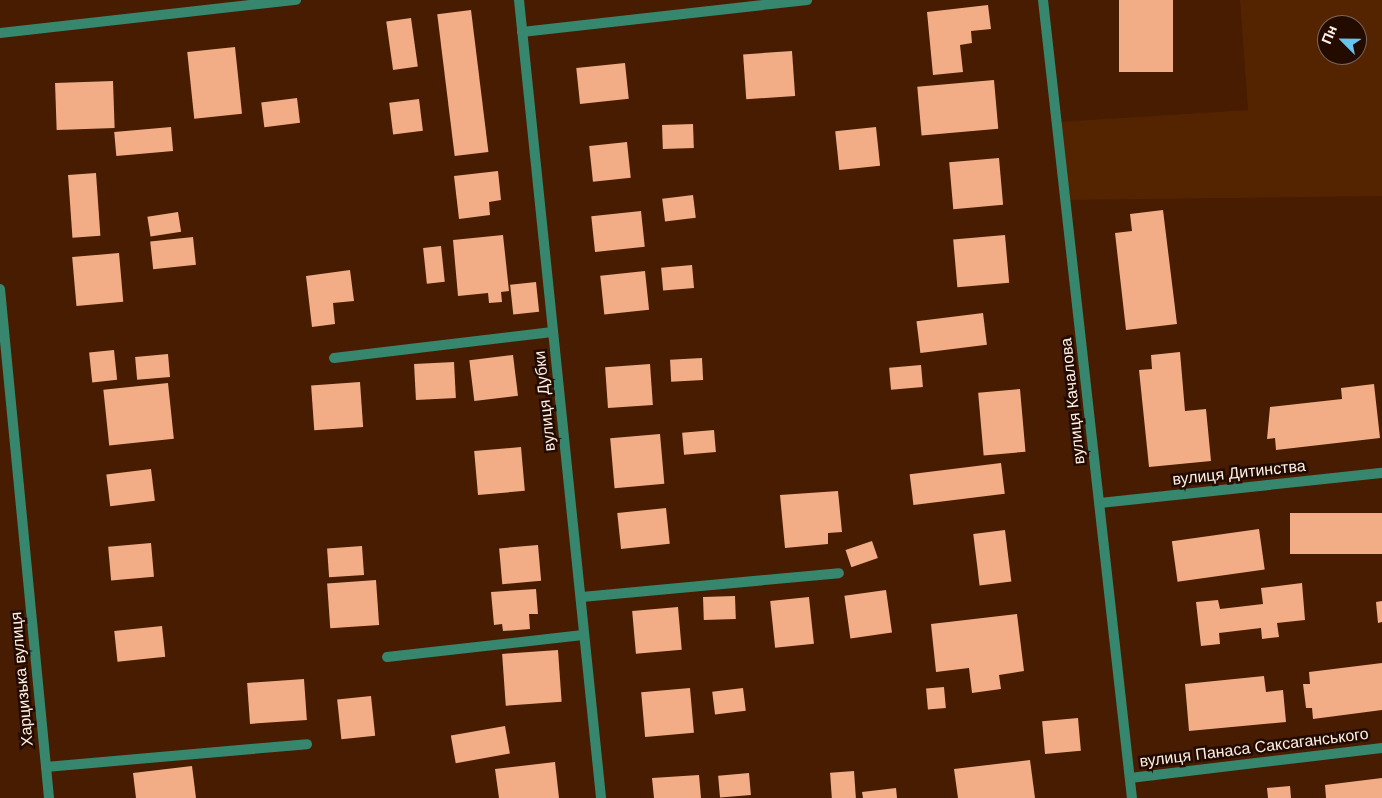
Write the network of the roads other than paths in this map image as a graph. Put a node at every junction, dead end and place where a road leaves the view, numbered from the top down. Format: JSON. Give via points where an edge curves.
{"nodes":[{"id":1,"x":296,"y":0,"type":"edge"},
{"id":2,"x":519,"y":0,"type":"edge"},
{"id":3,"x":807,"y":0,"type":"edge"},
{"id":4,"x":1043,"y":0,"type":"edge"},
{"id":5,"x":0,"y":32,"type":"edge"},
{"id":6,"x":522,"y":32,"type":"junction"},
{"id":7,"x":0,"y":289,"type":"edge"},
{"id":8,"x":552,"y":332,"type":"junction"},
{"id":9,"x":334,"y":358,"type":"dead end"},
{"id":10,"x":1382,"y":473,"type":"edge"},
{"id":11,"x":1100,"y":503,"type":"junction"},
{"id":12,"x":840,"y":573,"type":"dead end"},
{"id":13,"x":582,"y":598,"type":"junction"},
{"id":14,"x":583,"y":636,"type":"junction"},
{"id":15,"x":387,"y":657,"type":"dead end"},
{"id":16,"x":307,"y":744,"type":"dead end"},
{"id":17,"x":1382,"y":748,"type":"edge"},
{"id":18,"x":46,"y":767,"type":"junction"},
{"id":19,"x":1130,"y":778,"type":"junction"},
{"id":20,"x":48,"y":798,"type":"edge"},
{"id":21,"x":601,"y":798,"type":"edge"},
{"id":22,"x":1132,"y":798,"type":"edge"}],
"edges":[{"from":1,"to":5,"type":"street"},
{"from":2,"to":6,"type":"street","name":"вулиця Дубки"},
{"from":3,"to":6,"type":"street"},
{"from":4,"to":11,"type":"street","name":"вулиця Качалова"},
{"from":6,"to":8,"type":"street","name":"вулиця Дубки"},
{"from":7,"to":18,"type":"street","name":"Харцизька вулиця"},
{"from":8,"to":9,"type":"street"},
{"from":8,"to":13,"type":"street","name":"вулиця Дубки"},
{"from":10,"to":11,"type":"street","name":"вулиця Дитинства"},
{"from":11,"to":19,"type":"street","name":"вулиця Качалова"},
{"from":12,"to":13,"type":"street"},
{"from":13,"to":14,"type":"street","name":"вулиця Дубки"},
{"from":14,"to":15,"type":"street"},
{"from":14,"to":21,"type":"street","name":"вулиця Дубки"},
{"from":16,"to":18,"type":"street"},
{"from":17,"to":19,"type":"street","name":"вулиця Панаса Саксаганського"},
{"from":18,"to":20,"type":"street","name":"Харцизька вулиця"},
{"from":19,"to":22,"type":"street","name":"вулиця Качалова"}]}
